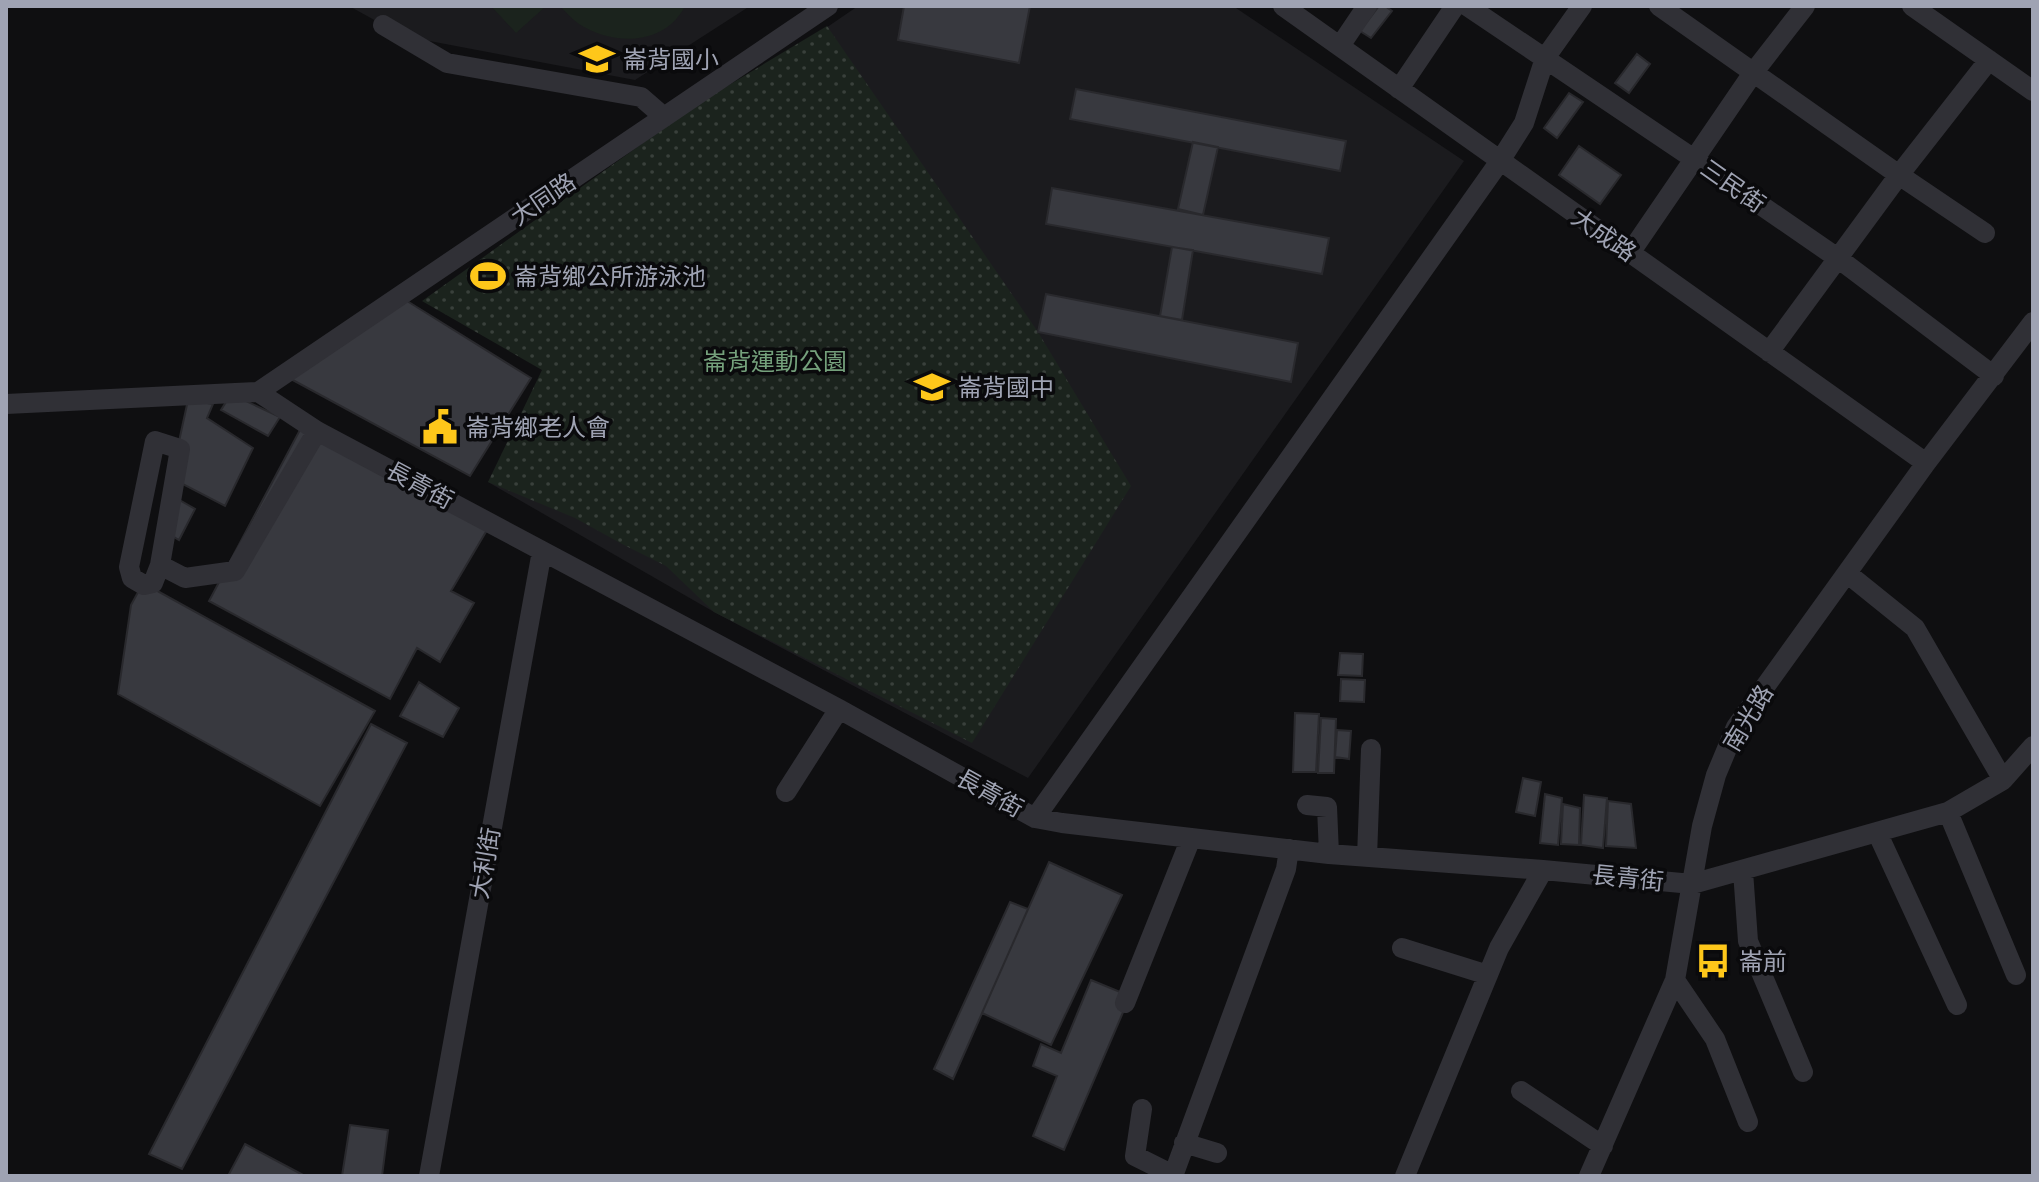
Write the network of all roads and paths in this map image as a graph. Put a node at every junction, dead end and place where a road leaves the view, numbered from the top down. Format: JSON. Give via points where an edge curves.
{"nodes":[{"id":1,"x":828,"y":6,"type":"edge"},
{"id":2,"x":1283,"y":6,"type":"edge"},
{"id":3,"x":1367,"y":6,"type":"edge"},
{"id":4,"x":1455,"y":6,"type":"edge"},
{"id":5,"x":1467,"y":6,"type":"edge"},
{"id":6,"x":1582,"y":6,"type":"edge"},
{"id":7,"x":1659,"y":6,"type":"edge"},
{"id":8,"x":1805,"y":6,"type":"edge"},
{"id":9,"x":1912,"y":6,"type":"edge"},
{"id":10,"x":383,"y":25,"type":"dead end"},
{"id":11,"x":1340,"y":46,"type":"junction"},
{"id":12,"x":1545,"y":58,"type":"junction"},
{"id":13,"x":1989,"y":60,"type":"junction"},
{"id":14,"x":1753,"y":73,"type":"junction"},
{"id":15,"x":1399,"y":89,"type":"junction"},
{"id":16,"x":2033,"y":91,"type":"edge"},
{"id":17,"x":664,"y":117,"type":"junction"},
{"id":18,"x":1694,"y":159,"type":"junction"},
{"id":19,"x":1500,"y":161,"type":"junction"},
{"id":20,"x":1899,"y":175,"type":"junction"},
{"id":21,"x":1985,"y":233,"type":"dead end"},
{"id":22,"x":1630,"y":253,"type":"junction"},
{"id":23,"x":1839,"y":259,"type":"junction"},
{"id":24,"x":2033,"y":322,"type":"edge"},
{"id":25,"x":1769,"y":352,"type":"junction"},
{"id":26,"x":1994,"y":376,"type":"junction"},
{"id":27,"x":258,"y":392,"type":"junction"},
{"id":28,"x":6,"y":404,"type":"edge"},
{"id":29,"x":317,"y":431,"type":"junction"},
{"id":30,"x":1926,"y":463,"type":"junction"},
{"id":31,"x":542,"y":551,"type":"junction"},
{"id":32,"x":160,"y":565,"type":"junction"},
{"id":33,"x":1848,"y":574,"type":"junction"},
{"id":34,"x":839,"y":709,"type":"junction"},
{"id":35,"x":2033,"y":746,"type":"edge"},
{"id":36,"x":1371,"y":749,"type":"dead end"},
{"id":37,"x":2003,"y":780,"type":"junction"},
{"id":38,"x":786,"y":792,"type":"dead end"},
{"id":39,"x":1307,"y":805,"type":"dead end"},
{"id":40,"x":1948,"y":812,"type":"junction"},
{"id":41,"x":1035,"y":818,"type":"junction"},
{"id":42,"x":1877,"y":832,"type":"junction"},
{"id":43,"x":1191,"y":838,"type":"junction"},
{"id":44,"x":1289,"y":849,"type":"junction"},
{"id":45,"x":1329,"y":854,"type":"junction"},
{"id":46,"x":1367,"y":857,"type":"junction"},
{"id":47,"x":1543,"y":870,"type":"junction"},
{"id":48,"x":1743,"y":871,"type":"junction"},
{"id":49,"x":1692,"y":884,"type":"junction"},
{"id":50,"x":1402,"y":948,"type":"dead end"},
{"id":51,"x":1488,"y":975,"type":"junction"},
{"id":52,"x":2016,"y":975,"type":"dead end"},
{"id":53,"x":1675,"y":980,"type":"junction"},
{"id":54,"x":1125,"y":1003,"type":"dead end"},
{"id":55,"x":1957,"y":1005,"type":"dead end"},
{"id":56,"x":1803,"y":1072,"type":"dead end"},
{"id":57,"x":1521,"y":1091,"type":"dead end"},
{"id":58,"x":1142,"y":1109,"type":"dead end"},
{"id":59,"x":1748,"y":1122,"type":"dead end"},
{"id":60,"x":1184,"y":1143,"type":"junction"},
{"id":61,"x":1603,"y":1146,"type":"junction"},
{"id":62,"x":1217,"y":1153,"type":"dead end"},
{"id":63,"x":1173,"y":1175,"type":"edge"},
{"id":64,"x":429,"y":1176,"type":"edge"},
{"id":65,"x":1405,"y":1176,"type":"edge"},
{"id":66,"x":1589,"y":1176,"type":"edge"}],
"edges":[{"from":1,"to":17,"type":"street","name":"大同路"},
{"from":2,"to":11,"type":"street","name":"大成路"},
{"from":3,"to":11,"type":"street"},
{"from":4,"to":15,"type":"street"},
{"from":5,"to":12,"type":"street","name":"三民街"},
{"from":6,"to":12,"type":"street"},
{"from":7,"to":14,"type":"street"},
{"from":8,"to":14,"type":"street"},
{"from":9,"to":13,"type":"street"},
{"from":10,"to":17,"type":"street","via":[[447,63],[641,97]]},
{"from":11,"to":15,"type":"street","name":"大成路"},
{"from":12,"to":18,"type":"street","name":"三民街"},
{"from":12,"to":19,"type":"street","via":[[1524,123]]},
{"from":13,"to":16,"type":"street"},
{"from":13,"to":20,"type":"street"},
{"from":14,"to":18,"type":"street"},
{"from":14,"to":20,"type":"street"},
{"from":15,"to":19,"type":"street","name":"大成路"},
{"from":17,"to":27,"type":"street","name":"大同路"},
{"from":18,"to":22,"type":"street"},
{"from":18,"to":23,"type":"street","name":"三民街"},
{"from":19,"to":22,"type":"street","name":"大成路"},
{"from":19,"to":41,"type":"street"},
{"from":20,"to":21,"type":"street"},
{"from":20,"to":23,"type":"street"},
{"from":22,"to":25,"type":"street","name":"大成路"},
{"from":23,"to":25,"type":"street"},
{"from":23,"to":26,"type":"street","name":"三民街"},
{"from":24,"to":26,"type":"street","name":"南光路"},
{"from":25,"to":30,"type":"street","name":"大成路"},
{"from":26,"to":30,"type":"street","name":"南光路"},
{"from":27,"to":28,"type":"street"},
{"from":27,"to":29,"type":"street","name":"長青街"},
{"from":29,"to":31,"type":"street","name":"長青街"},
{"from":29,"to":32,"type":"street","via":[[235,571],[185,578]]},
{"from":30,"to":33,"type":"street","name":"南光路"},
{"from":31,"to":34,"type":"street","name":"長青街"},
{"from":31,"to":64,"type":"street","name":"大利街"},
{"from":32,"to":32,"type":"street","via":[[180,449],[155,441],[129,567],[132,578],[144,585],[153,583]]},
{"from":33,"to":37,"type":"street","via":[[1915,628]]},
{"from":33,"to":49,"type":"street","name":"南光路","via":[[1736,727],[1705,813]]},
{"from":34,"to":38,"type":"street"},
{"from":34,"to":41,"type":"street","name":"長青街"},
{"from":35,"to":37,"type":"street","name":"長青街"},
{"from":36,"to":46,"type":"street"},
{"from":37,"to":40,"type":"street","name":"長青街"},
{"from":39,"to":45,"type":"street","via":[[1327,807]]},
{"from":40,"to":42,"type":"street","name":"長青街"},
{"from":40,"to":52,"type":"street"},
{"from":41,"to":43,"type":"street","name":"長青街"},
{"from":42,"to":48,"type":"street","name":"長青街"},
{"from":42,"to":55,"type":"street"},
{"from":43,"to":44,"type":"street","name":"長青街"},
{"from":43,"to":54,"type":"street"},
{"from":44,"to":45,"type":"street","name":"長青街"},
{"from":44,"to":60,"type":"street"},
{"from":45,"to":46,"type":"street","name":"長青街"},
{"from":46,"to":47,"type":"street","name":"長青街"},
{"from":47,"to":49,"type":"street","name":"長青街"},
{"from":47,"to":51,"type":"street"},
{"from":48,"to":49,"type":"street","name":"長青街"},
{"from":48,"to":56,"type":"street","via":[[1748,941]]},
{"from":49,"to":53,"type":"street","name":"南光路"},
{"from":50,"to":51,"type":"street"},
{"from":51,"to":65,"type":"street"},
{"from":53,"to":59,"type":"street","via":[[1715,1039]]},
{"from":53,"to":61,"type":"street","name":"南光路"},
{"from":57,"to":61,"type":"street"},
{"from":58,"to":63,"type":"street","via":[[1135,1156]]},
{"from":60,"to":62,"type":"street"},
{"from":60,"to":63,"type":"street"},
{"from":61,"to":66,"type":"street","name":"南光路"}]}
